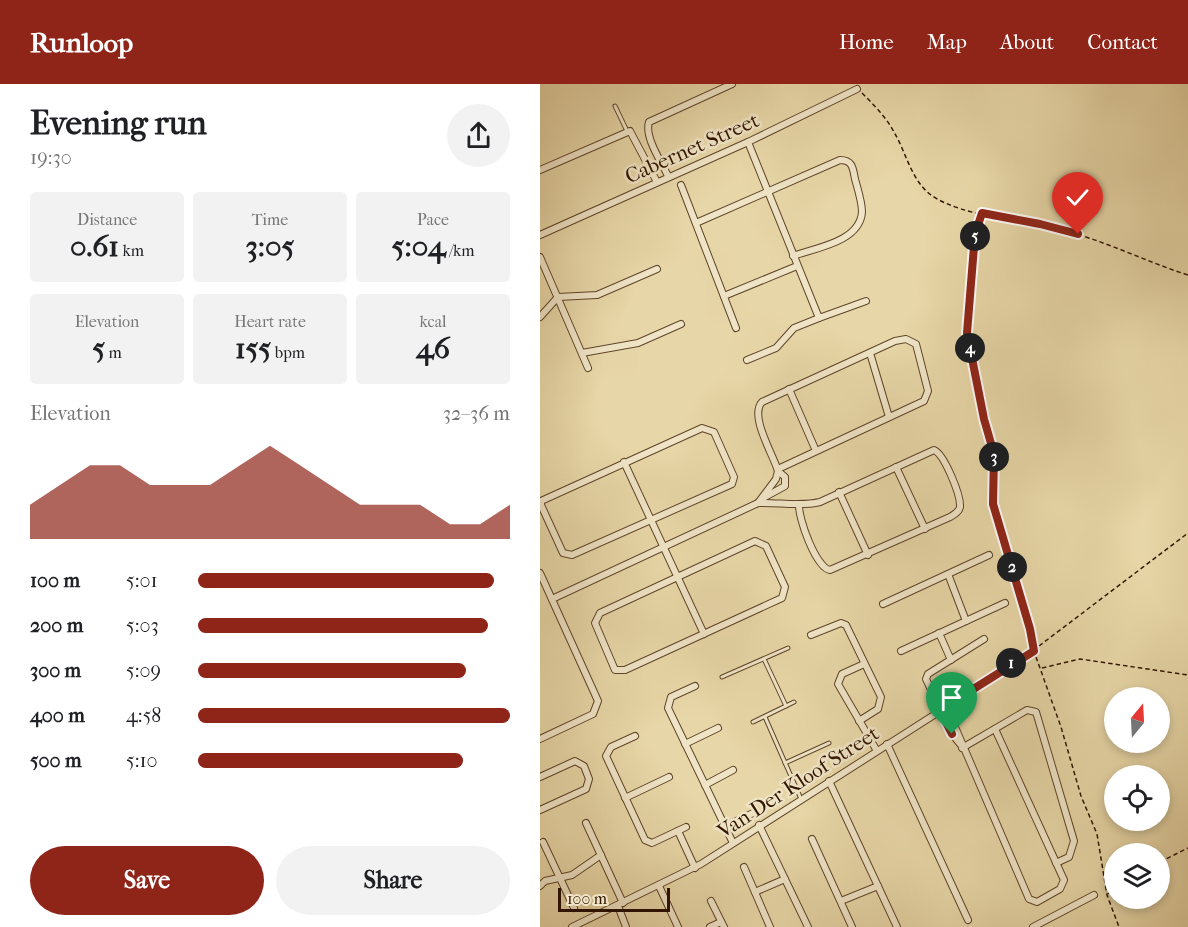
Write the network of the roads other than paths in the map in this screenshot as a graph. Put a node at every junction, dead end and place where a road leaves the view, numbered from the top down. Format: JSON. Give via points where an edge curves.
{"nodes":[{"id":1,"x":732,"y":84,"type":"edge"},
{"id":2,"x":857,"y":89,"type":"road end"},
{"id":3,"x":615,"y":106,"type":"dead end"},
{"id":4,"x":627,"y":131,"type":"junction"},
{"id":5,"x":748,"y":142,"type":"junction"},
{"id":6,"x":540,"y":170,"type":"edge"},
{"id":7,"x":668,"y":176,"type":"junction"},
{"id":8,"x":657,"y":182,"type":"junction"},
{"id":9,"x":681,"y":185,"type":"dead end"},
{"id":10,"x":767,"y":190,"type":"junction"},
{"id":11,"x":696,"y":223,"type":"junction"},
{"id":12,"x":540,"y":236,"type":"edge"},
{"id":13,"x":793,"y":256,"type":"junction"},
{"id":14,"x":540,"y":257,"type":"edge"},
{"id":15,"x":797,"y":266,"type":"junction"},
{"id":16,"x":657,"y":269,"type":"dead end"},
{"id":17,"x":724,"y":296,"type":"junction"},
{"id":18,"x":558,"y":297,"type":"junction"},
{"id":19,"x":866,"y":302,"type":"dead end"},
{"id":20,"x":540,"y":317,"type":"edge"},
{"id":21,"x":819,"y":318,"type":"junction"},
{"id":22,"x":681,"y":324,"type":"dead end"},
{"id":23,"x":736,"y":328,"type":"dead end"},
{"id":24,"x":582,"y":352,"type":"junction"},
{"id":25,"x":870,"y":353,"type":"junction"},
{"id":26,"x":747,"y":360,"type":"dead end"},
{"id":27,"x":588,"y":368,"type":"dead end"},
{"id":28,"x":789,"y":389,"type":"junction"},
{"id":29,"x":889,"y":417,"type":"junction"},
{"id":30,"x":816,"y":451,"type":"junction"},
{"id":31,"x":624,"y":462,"type":"junction"},
{"id":32,"x":896,"y":467,"type":"junction"},
{"id":33,"x":778,"y":470,"type":"junction"},
{"id":34,"x":839,"y":492,"type":"junction"},
{"id":35,"x":760,"y":501,"type":"junction"},
{"id":36,"x":799,"y":504,"type":"junction"},
{"id":37,"x":652,"y":521,"type":"junction"},
{"id":38,"x":925,"y":528,"type":"junction"},
{"id":39,"x":664,"y":548,"type":"junction"},
{"id":40,"x":868,"y":555,"type":"junction"},
{"id":41,"x":989,"y":555,"type":"dead end"},
{"id":42,"x":540,"y":573,"type":"edge"},
{"id":43,"x":948,"y":574,"type":"junction"},
{"id":44,"x":678,"y":576,"type":"junction"},
{"id":45,"x":552,"y":599,"type":"junction"},
{"id":46,"x":1005,"y":603,"type":"dead end"},
{"id":47,"x":883,"y":604,"type":"dead end"},
{"id":48,"x":966,"y":621,"type":"junction"},
{"id":49,"x":939,"y":633,"type":"junction"},
{"id":50,"x":704,"y":634,"type":"junction"},
{"id":51,"x":811,"y":635,"type":"dead end"},
{"id":52,"x":984,"y":639,"type":"dead end"},
{"id":53,"x":788,"y":648,"type":"dead end"},
{"id":54,"x":901,"y":651,"type":"dead end"},
{"id":55,"x":1034,"y":651,"type":"road end"},
{"id":56,"x":764,"y":659,"type":"junction"},
{"id":57,"x":951,"y":660,"type":"junction"},
{"id":58,"x":864,"y":664,"type":"junction"},
{"id":59,"x":722,"y":677,"type":"dead end"},
{"id":60,"x":695,"y":686,"type":"dead end"},
{"id":61,"x":794,"y":702,"type":"dead end"},
{"id":62,"x":786,"y":706,"type":"junction"},
{"id":63,"x":943,"y":708,"type":"junction"},
{"id":64,"x":765,"y":717,"type":"junction"},
{"id":65,"x":859,"y":721,"type":"junction"},
{"id":66,"x":753,"y":722,"type":"dead end"},
{"id":67,"x":718,"y":728,"type":"dead end"},
{"id":68,"x":995,"y":729,"type":"junction"},
{"id":69,"x":635,"y":736,"type":"dead end"},
{"id":70,"x":540,"y":738,"type":"edge"},
{"id":71,"x":829,"y":743,"type":"dead end"},
{"id":72,"x":685,"y":744,"type":"junction"},
{"id":73,"x":887,"y":744,"type":"junction"},
{"id":74,"x":961,"y":746,"type":"junction"},
{"id":75,"x":877,"y":751,"type":"junction"},
{"id":76,"x":785,"y":764,"type":"junction"},
{"id":77,"x":733,"y":770,"type":"dead end"},
{"id":78,"x":540,"y":777,"type":"edge"},
{"id":79,"x":669,"y":777,"type":"dead end"},
{"id":80,"x":829,"y":781,"type":"junction"},
{"id":81,"x":705,"y":785,"type":"junction"},
{"id":82,"x":625,"y":798,"type":"junction"},
{"id":83,"x":801,"y":799,"type":"junction"},
{"id":84,"x":540,"y":810,"type":"edge"},
{"id":85,"x":753,"y":813,"type":"dead end"},
{"id":86,"x":586,"y":823,"type":"dead end"},
{"id":87,"x":759,"y":825,"type":"junction"},
{"id":88,"x":686,"y":827,"type":"dead end"},
{"id":89,"x":724,"y":827,"type":"junction"},
{"id":90,"x":678,"y":831,"type":"junction"},
{"id":91,"x":812,"y":839,"type":"dead end"},
{"id":92,"x":543,"y":842,"type":"dead end"},
{"id":93,"x":733,"y":843,"type":"junction"},
{"id":94,"x":601,"y":855,"type":"junction"},
{"id":95,"x":1056,"y":863,"type":"junction"},
{"id":96,"x":744,"y":867,"type":"dead end"},
{"id":97,"x":695,"y":868,"type":"junction"},
{"id":98,"x":560,"y":878,"type":"junction"},
{"id":99,"x":785,"y":879,"type":"junction"},
{"id":100,"x":540,"y":886,"type":"edge"},
{"id":101,"x":659,"y":886,"type":"junction"},
{"id":102,"x":878,"y":886,"type":"junction"},
{"id":103,"x":755,"y":892,"type":"junction"},
{"id":104,"x":1094,"y":895,"type":"dead end"},
{"id":105,"x":711,"y":901,"type":"dead end"},
{"id":106,"x":840,"y":901,"type":"junction"},
{"id":107,"x":620,"y":905,"type":"junction"},
{"id":108,"x":574,"y":908,"type":"dead end"},
{"id":109,"x":968,"y":920,"type":"dead end"},
{"id":110,"x":722,"y":924,"type":"edge"},
{"id":111,"x":572,"y":927,"type":"edge"},
{"id":112,"x":626,"y":927,"type":"edge"},
{"id":113,"x":678,"y":927,"type":"edge"},
{"id":114,"x":710,"y":927,"type":"edge"},
{"id":115,"x":770,"y":927,"type":"edge"},
{"id":116,"x":808,"y":927,"type":"edge"},
{"id":117,"x":852,"y":927,"type":"edge"},
{"id":118,"x":897,"y":927,"type":"edge"},
{"id":119,"x":1033,"y":927,"type":"edge"}],
"edges":[{"from":1,"to":7,"type":"street","via":[[649,122],[647,128]]},
{"from":2,"to":5,"type":"street","name":"Cabernet Street"},
{"from":3,"to":4,"type":"lane"},
{"from":4,"to":6,"type":"street"},
{"from":4,"to":8,"type":"street","via":[[632,132]]},
{"from":5,"to":7,"type":"street","name":"Cabernet Street"},
{"from":5,"to":10,"type":"street"},
{"from":7,"to":8,"type":"street","name":"Cabernet Street"},
{"from":8,"to":12,"type":"street","name":"Cabernet Street"},
{"from":9,"to":11,"type":"street"},
{"from":10,"to":11,"type":"street"},
{"from":10,"to":13,"type":"street"},
{"from":10,"to":13,"type":"street","via":[[840,160],[852,165],[862,206],[858,224],[842,239]]},
{"from":11,"to":17,"type":"street"},
{"from":13,"to":15,"type":"street"},
{"from":14,"to":18,"type":"street"},
{"from":15,"to":17,"type":"street"},
{"from":15,"to":21,"type":"street"},
{"from":16,"to":18,"type":"street","via":[[597,295]]},
{"from":17,"to":23,"type":"street"},
{"from":18,"to":20,"type":"street"},
{"from":18,"to":24,"type":"street"},
{"from":19,"to":21,"type":"street"},
{"from":21,"to":26,"type":"street","via":[[794,328],[776,348]]},
{"from":22,"to":24,"type":"street","via":[[638,343]]},
{"from":24,"to":27,"type":"street"},
{"from":25,"to":28,"type":"street"},
{"from":25,"to":29,"type":"street"},
{"from":25,"to":29,"type":"street","via":[[906,339],[916,344],[927,397]]},
{"from":28,"to":30,"type":"street"},
{"from":28,"to":33,"type":"street","via":[[762,402],[756,412]]},
{"from":29,"to":30,"type":"street"},
{"from":30,"to":33,"type":"street"},
{"from":31,"to":37,"type":"street"},
{"from":31,"to":37,"type":"street","via":[[702,428],[714,432],[734,477],[732,484]]},
{"from":31,"to":37,"type":"street","via":[[541,501],[560,549],[572,555]]},
{"from":32,"to":34,"type":"street"},
{"from":32,"to":38,"type":"street"},
{"from":32,"to":38,"type":"street","via":[[934,450],[943,456],[959,509]]},
{"from":33,"to":35,"type":"street"},
{"from":33,"to":35,"type":"street","via":[[785,477],[785,486]]},
{"from":34,"to":36,"type":"street","via":[[820,502]]},
{"from":34,"to":40,"type":"street"},
{"from":35,"to":36,"type":"street"},
{"from":35,"to":39,"type":"street"},
{"from":36,"to":40,"type":"street","via":[[800,520],[826,569]]},
{"from":37,"to":39,"type":"street"},
{"from":38,"to":40,"type":"street"},
{"from":39,"to":44,"type":"street"},
{"from":39,"to":45,"type":"street"},
{"from":41,"to":43,"type":"street"},
{"from":42,"to":45,"type":"street"},
{"from":43,"to":47,"type":"street"},
{"from":43,"to":48,"type":"street"},
{"from":44,"to":50,"type":"street"},
{"from":44,"to":50,"type":"street","via":[[747,543],[760,541],[785,587],[782,598]]},
{"from":44,"to":50,"type":"street","via":[[597,616],[595,623],[615,669],[625,670]]},
{"from":45,"to":70,"type":"street","via":[[597,697],[597,706],[593,714]]},
{"from":46,"to":48,"type":"street"},
{"from":48,"to":49,"type":"street"},
{"from":49,"to":54,"type":"street"},
{"from":49,"to":57,"type":"street"},
{"from":51,"to":58,"type":"street","via":[[843,623]]},
{"from":52,"to":57,"type":"street"},
{"from":53,"to":56,"type":"lane"},
{"from":55,"to":63,"type":"street","name":"Van Der Kloof Street"},
{"from":56,"to":59,"type":"lane"},
{"from":56,"to":62,"type":"lane"},
{"from":57,"to":63,"type":"street","via":[[926,679]]},
{"from":58,"to":65,"type":"street","via":[[881,703]]},
{"from":58,"to":65,"type":"street","via":[[838,678]]},
{"from":60,"to":72,"type":"street","via":[[671,697],[668,703]]},
{"from":61,"to":62,"type":"lane"},
{"from":62,"to":64,"type":"lane"},
{"from":63,"to":73,"type":"street","name":"Van Der Kloof Street"},
{"from":63,"to":74,"type":"street","via":[[955,741]]},
{"from":64,"to":66,"type":"lane"},
{"from":64,"to":76,"type":"lane"},
{"from":65,"to":75,"type":"street"},
{"from":67,"to":72,"type":"street"},
{"from":68,"to":74,"type":"street"},
{"from":68,"to":95,"type":"street"},
{"from":68,"to":95,"type":"street","via":[[1027,710],[1038,715],[1074,841],[1069,857]]},
{"from":69,"to":82,"type":"street","via":[[611,747],[606,754]]},
{"from":71,"to":76,"type":"lane"},
{"from":72,"to":81,"type":"street"},
{"from":73,"to":75,"type":"street","name":"Van Der Kloof Street"},
{"from":73,"to":109,"type":"street"},
{"from":74,"to":95,"type":"street","via":[[1032,902],[1055,894],[1063,885]]},
{"from":75,"to":80,"type":"street","name":"Van Der Kloof Street"},
{"from":76,"to":83,"type":"lane"},
{"from":77,"to":81,"type":"street"},
{"from":78,"to":84,"type":"street","via":[[575,761],[584,766],[590,779],[586,789]]},
{"from":79,"to":82,"type":"street"},
{"from":80,"to":83,"type":"street","name":"Van Der Kloof Street"},
{"from":80,"to":102,"type":"street"},
{"from":81,"to":89,"type":"street"},
{"from":82,"to":90,"type":"street","via":[[648,843]]},
{"from":83,"to":87,"type":"street","name":"Van Der Kloof Street"},
{"from":85,"to":89,"type":"street"},
{"from":86,"to":94,"type":"street"},
{"from":87,"to":93,"type":"street","name":"Van Der Kloof Street"},
{"from":87,"to":99,"type":"street"},
{"from":88,"to":90,"type":"street"},
{"from":89,"to":93,"type":"street"},
{"from":90,"to":97,"type":"street"},
{"from":91,"to":106,"type":"street"},
{"from":92,"to":98,"type":"street"},
{"from":93,"to":97,"type":"street","name":"Van Der Kloof Street"},
{"from":94,"to":98,"type":"street","via":[[580,871]]},
{"from":94,"to":107,"type":"street"},
{"from":96,"to":103,"type":"street"},
{"from":97,"to":101,"type":"street","name":"Van Der Kloof Street"},
{"from":98,"to":100,"type":"street","via":[[545,880]]},
{"from":98,"to":108,"type":"street"},
{"from":99,"to":103,"type":"street"},
{"from":99,"to":116,"type":"street"},
{"from":101,"to":107,"type":"street","name":"Van Der Kloof Street"},
{"from":101,"to":113,"type":"street"},
{"from":102,"to":106,"type":"street"},
{"from":102,"to":118,"type":"street"},
{"from":103,"to":115,"type":"street"},
{"from":104,"to":119,"type":"street"},
{"from":105,"to":110,"type":"street"},
{"from":106,"to":117,"type":"street"},
{"from":107,"to":111,"type":"street","name":"Van Der Kloof Street"},
{"from":107,"to":112,"type":"street"},
{"from":110,"to":114,"type":"street"}]}
